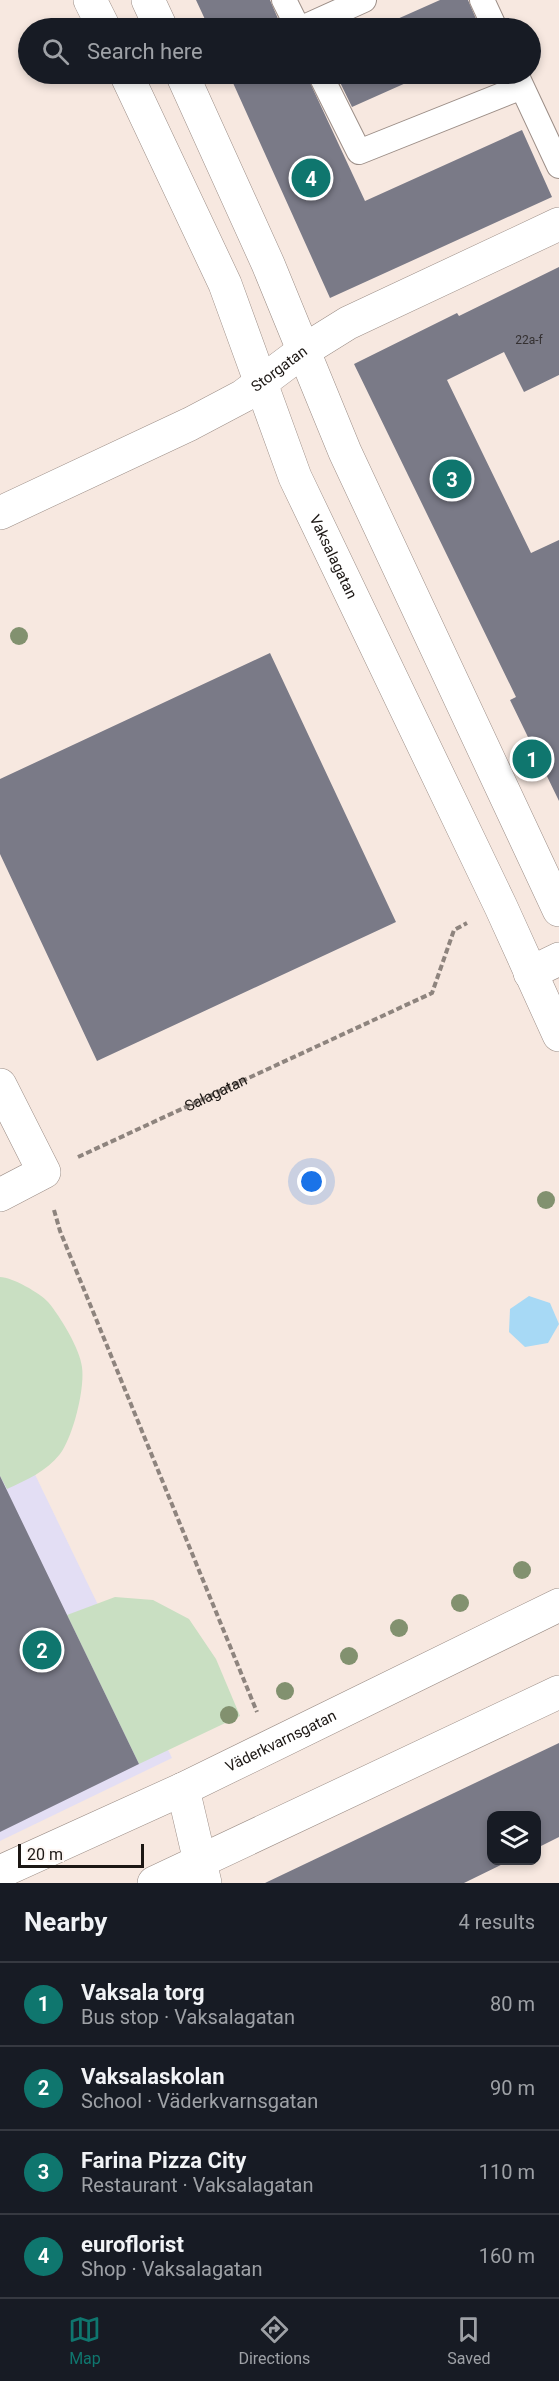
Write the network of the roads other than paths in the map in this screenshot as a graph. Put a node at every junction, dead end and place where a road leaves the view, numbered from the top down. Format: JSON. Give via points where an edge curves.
{"nodes":[{"id":1,"x":90,"y":0,"type":"edge"},
{"id":2,"x":148,"y":0,"type":"edge"},
{"id":3,"x":284,"y":0,"type":"edge"},
{"id":4,"x":364,"y":0,"type":"edge"},
{"id":5,"x":482,"y":0,"type":"edge"},
{"id":6,"x":99,"y":18,"type":"edge"},
{"id":7,"x":156,"y":18,"type":"edge"},
{"id":8,"x":294,"y":18,"type":"edge"},
{"id":9,"x":323,"y":18,"type":"edge"},
{"id":10,"x":490,"y":18,"type":"edge"},
{"id":11,"x":131,"y":84,"type":"edge"},
{"id":12,"x":187,"y":84,"type":"edge"},
{"id":13,"x":325,"y":84,"type":"edge"},
{"id":14,"x":510,"y":84,"type":"edge"},
{"id":15,"x":521,"y":84,"type":"edge"},
{"id":16,"x":559,"y":166,"type":"edge"},
{"id":17,"x":559,"y":224,"type":"edge"},
{"id":18,"x":303,"y":351,"type":"junction"},
{"id":19,"x":261,"y":383,"type":"junction"},
{"id":20,"x":0,"y":513,"type":"edge"},
{"id":21,"x":559,"y":910,"type":"edge"},
{"id":22,"x":545,"y":966,"type":"edge"},
{"id":23,"x":559,"y":1035,"type":"edge"},
{"id":24,"x":0,"y":1085,"type":"edge"},
{"id":25,"x":0,"y":1195,"type":"edge"},
{"id":26,"x":559,"y":1605,"type":"edge"},
{"id":27,"x":559,"y":1692,"type":"edge"},
{"id":28,"x":183,"y":1789,"type":"junction"},
{"id":29,"x":0,"y":1872,"type":"edge"},
{"id":30,"x":202,"y":1872,"type":"edge"},
{"id":31,"x":154,"y":1883,"type":"edge"}],
"edges":[{"from":1,"to":6,"type":"main road"},
{"from":2,"to":7,"type":"main road"},
{"from":3,"to":8,"type":"lane"},
{"from":4,"to":9,"type":"lane"},
{"from":5,"to":10,"type":"lane"},
{"from":11,"to":19,"type":"main road","name":"Vaksalagatan","via":[[225,284]]},
{"from":12,"to":18,"type":"main road"},
{"from":13,"to":14,"type":"lane","via":[[359,152]]},
{"from":15,"to":16,"type":"lane"},
{"from":17,"to":18,"type":"main road","name":"Storgatan","via":[[348,322]]},
{"from":18,"to":19,"type":"main road","name":"Storgatan"},
{"from":18,"to":21,"type":"main road","via":[[345,452]]},
{"from":19,"to":20,"type":"main road","name":"Storgatan","via":[[190,424]]},
{"from":19,"to":22,"type":"main road","name":"Vaksalagatan","via":[[295,477],[501,907]]},
{"from":22,"to":23,"type":"main road","name":"Vaksalagatan"},
{"from":24,"to":25,"type":"main road","via":[[44,1172]]},
{"from":26,"to":28,"type":"main road","name":"Väderkvarnsgatan"},
{"from":27,"to":30,"type":"main road"},
{"from":28,"to":29,"type":"main road","name":"Väderkvarnsgatan"},
{"from":28,"to":30,"type":"main road"},
{"from":30,"to":31,"type":"main road"}]}
